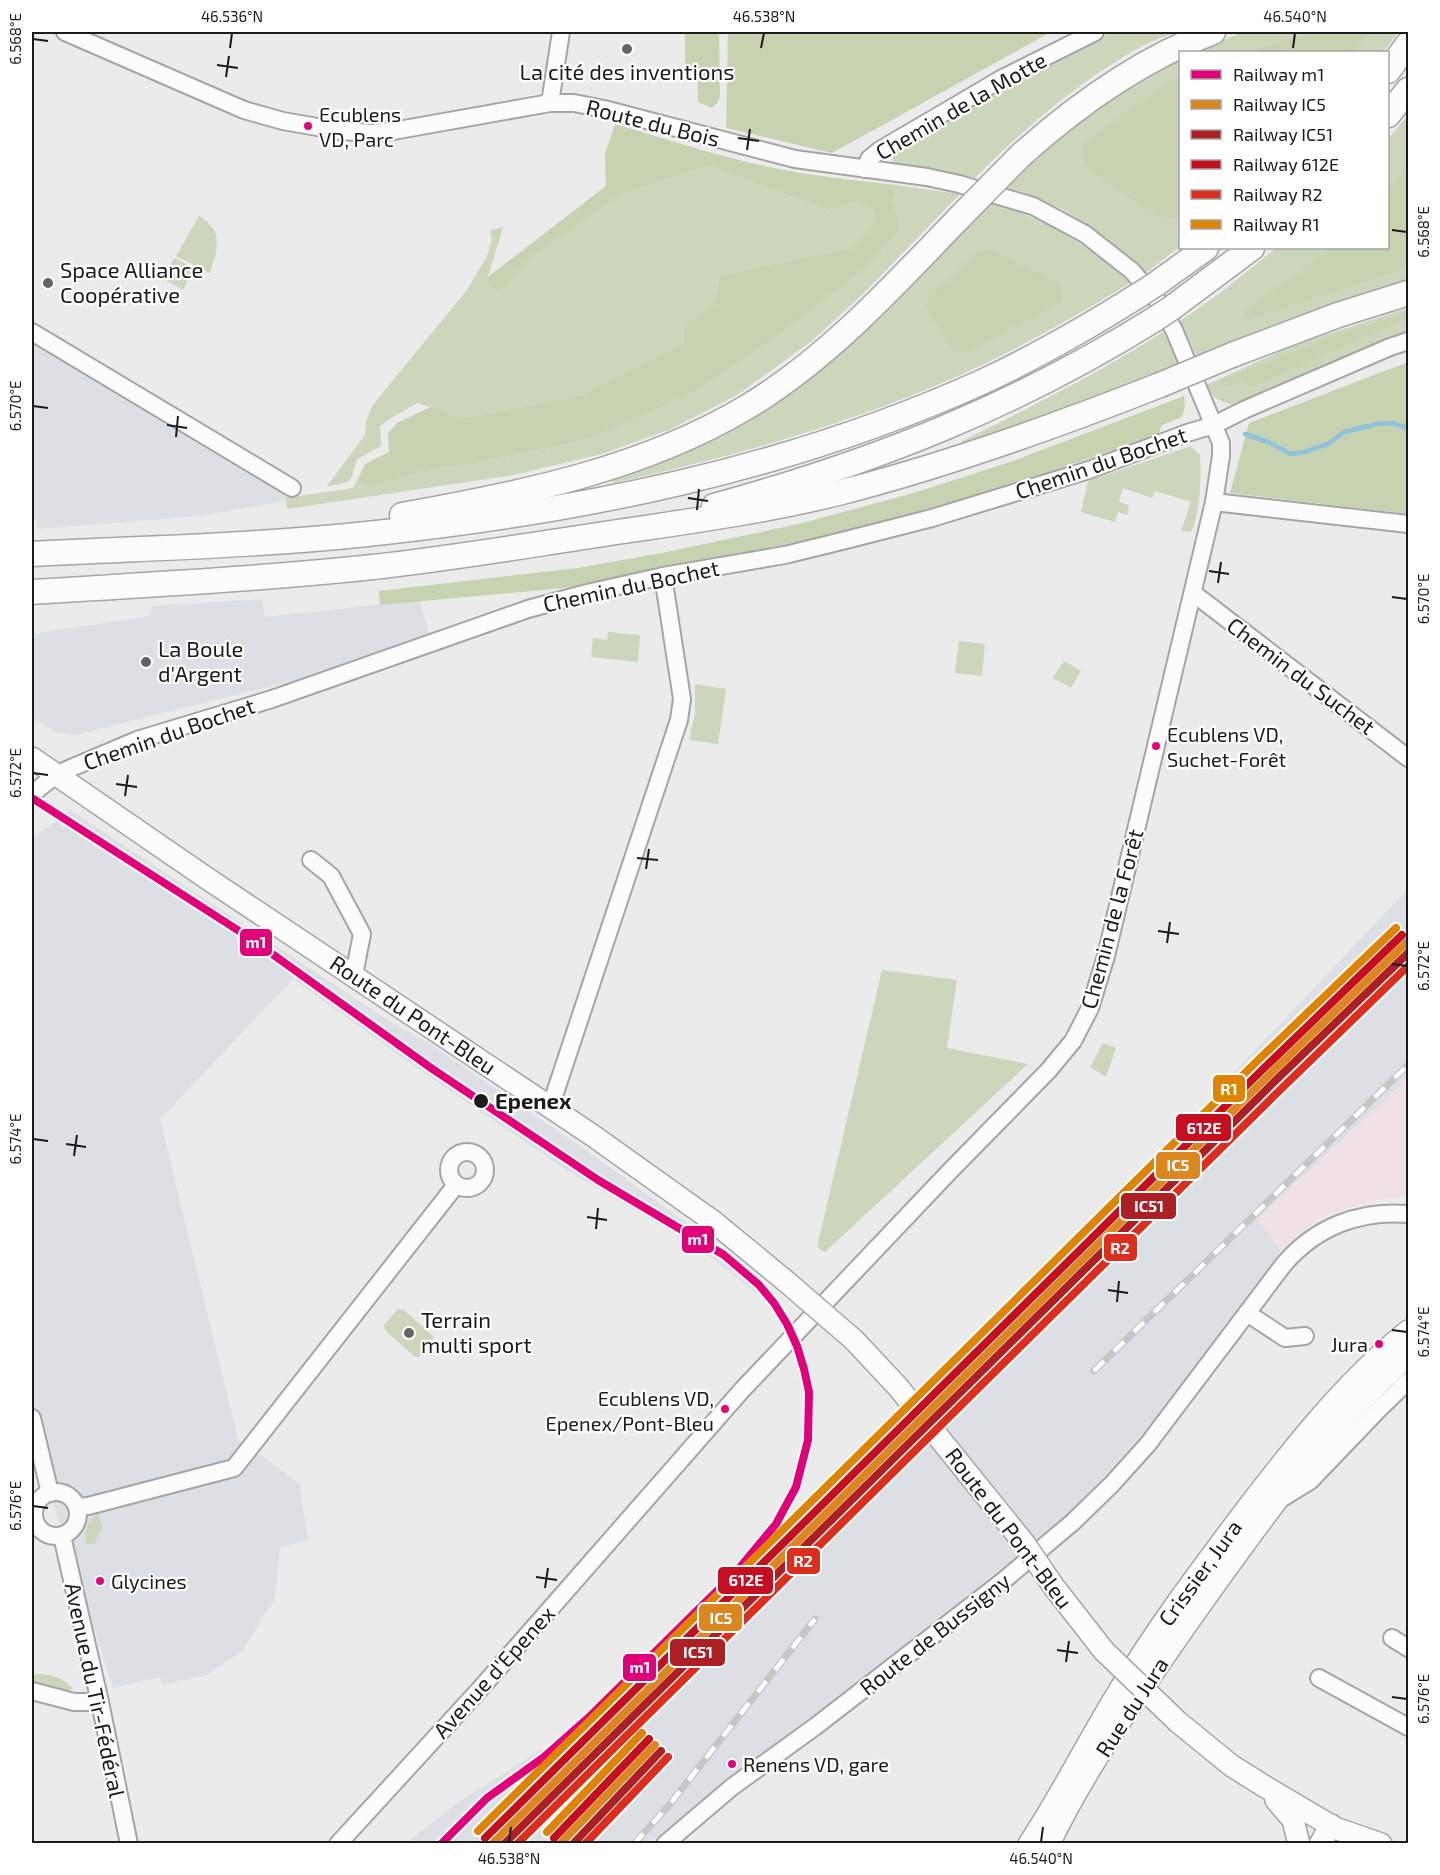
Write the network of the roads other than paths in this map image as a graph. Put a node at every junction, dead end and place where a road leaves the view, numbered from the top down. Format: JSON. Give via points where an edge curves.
{"nodes":[{"id":1,"x":65,"y":32,"type":"edge"},
{"id":2,"x":561,"y":32,"type":"edge"},
{"id":3,"x":1095,"y":32,"type":"edge"},
{"id":4,"x":1213,"y":32,"type":"edge"},
{"id":5,"x":1408,"y":44,"type":"edge"},
{"id":6,"x":1389,"y":70,"type":"edge"},
{"id":7,"x":1408,"y":90,"type":"edge"},
{"id":8,"x":550,"y":103,"type":"junction"},
{"id":9,"x":1389,"y":114,"type":"edge"},
{"id":10,"x":865,"y":169,"type":"junction"},
{"id":11,"x":1205,"y":249,"type":"edge"},
{"id":12,"x":1251,"y":249,"type":"edge"},
{"id":13,"x":1408,"y":293,"type":"edge"},
{"id":14,"x":32,"y":332,"type":"edge"},
{"id":15,"x":1408,"y":341,"type":"edge"},
{"id":16,"x":1214,"y":426,"type":"junction"},
{"id":17,"x":292,"y":488,"type":"dead end"},
{"id":18,"x":1214,"y":502,"type":"junction"},
{"id":19,"x":1408,"y":524,"type":"edge"},
{"id":20,"x":589,"y":536,"type":"junction"},
{"id":21,"x":66,"y":552,"type":"junction"},
{"id":22,"x":32,"y":554,"type":"edge"},
{"id":23,"x":663,"y":576,"type":"junction"},
{"id":24,"x":32,"y":592,"type":"edge"},
{"id":25,"x":1193,"y":593,"type":"junction"},
{"id":26,"x":32,"y":758,"type":"edge"},
{"id":27,"x":1408,"y":758,"type":"edge"},
{"id":28,"x":57,"y":774,"type":"junction"},
{"id":29,"x":32,"y":794,"type":"edge"},
{"id":30,"x":311,"y":860,"type":"dead end"},
{"id":31,"x":354,"y":975,"type":"junction"},
{"id":32,"x":550,"y":1108,"type":"junction"},
{"id":33,"x":456,"y":1185,"type":"dead end"},
{"id":34,"x":1408,"y":1214,"type":"edge"},
{"id":35,"x":1247,"y":1313,"type":"junction"},
{"id":36,"x":1408,"y":1331,"type":"edge"},
{"id":37,"x":1305,"y":1336,"type":"dead end"},
{"id":38,"x":1408,"y":1356,"type":"edge"},
{"id":39,"x":1408,"y":1381,"type":"edge"},
{"id":40,"x":742,"y":1390,"type":"joint"},
{"id":41,"x":32,"y":1418,"type":"edge"},
{"id":42,"x":50,"y":1493,"type":"junction"},
{"id":43,"x":1275,"y":1503,"type":"junction"},
{"id":44,"x":77,"y":1507,"type":"junction"},
{"id":45,"x":34,"y":1523,"type":"edge"},
{"id":46,"x":62,"y":1536,"type":"junction"},
{"id":47,"x":1392,"y":1638,"type":"dead end"},
{"id":48,"x":1408,"y":1648,"type":"edge"},
{"id":49,"x":1319,"y":1678,"type":"dead end"},
{"id":50,"x":32,"y":1691,"type":"edge"},
{"id":51,"x":100,"y":1702,"type":"junction"},
{"id":52,"x":1408,"y":1727,"type":"edge"},
{"id":53,"x":1264,"y":1786,"type":"junction"},
{"id":54,"x":1336,"y":1833,"type":"edge"},
{"id":55,"x":668,"y":1843,"type":"edge"},
{"id":56,"x":129,"y":1844,"type":"edge"},
{"id":57,"x":338,"y":1844,"type":"edge"},
{"id":58,"x":1029,"y":1844,"type":"edge"},
{"id":59,"x":1049,"y":1844,"type":"edge"},
{"id":60,"x":1299,"y":1844,"type":"edge"},
{"id":61,"x":1320,"y":1844,"type":"edge"},
{"id":62,"x":1380,"y":1844,"type":"edge"}],
"edges":[{"from":1,"to":8,"type":"street","name":"Route du Bois","via":[[244,110],[340,131],[393,131]]},
{"from":2,"to":8,"type":"street"},
{"from":3,"to":10,"type":"street","name":"Chemin de la Motte","via":[[1000,79],[880,150],[869,159]]},
{"from":4,"to":21,"type":"highway","bridge":true,"via":[[1114,82],[1063,118],[817,357],[748,406],[663,449],[600,471],[388,518],[294,531]]},
{"from":5,"to":6,"type":"highway"},
{"from":7,"to":9,"type":"highway"},
{"from":8,"to":10,"type":"street","name":"Route du Bois","via":[[588,105],[795,159]]},
{"from":10,"to":16,"type":"street","name":"Route du Bois","via":[[927,177],[1000,195],[1033,206],[1085,234],[1132,271],[1157,300],[1174,330]]},
{"from":11,"to":21,"type":"highway","via":[[1050,348],[949,396],[825,443],[699,479],[587,503],[442,526],[282,541]]},
{"from":12,"to":20,"type":"highway","via":[[1106,350],[925,437],[776,488]]},
{"from":13,"to":20,"type":"highway","bridge":true,"via":[[1338,315],[1160,385],[916,472],[745,514]]},
{"from":14,"to":17,"type":"street"},
{"from":15,"to":16,"type":"street","name":"Chemin du Bochet"},
{"from":16,"to":18,"type":"street","name":"Chemin de la Forêt","via":[[1222,450]]},
{"from":16,"to":23,"type":"street","name":"Chemin du Bochet","via":[[1089,470],[932,518],[785,555]]},
{"from":18,"to":19,"type":"street"},
{"from":18,"to":25,"type":"street","name":"Chemin de la Forêt"},
{"from":20,"to":24,"type":"highway","via":[[360,568]]},
{"from":21,"to":22,"type":"highway"},
{"from":23,"to":28,"type":"street","name":"Chemin du Bochet","via":[[528,609],[272,699],[137,740]]},
{"from":23,"to":32,"type":"street","via":[[682,699],[679,720]]},
{"from":25,"to":27,"type":"street","name":"Chemin du Suchet"},
{"from":25,"to":40,"type":"street","name":"Chemin de la Forêt","via":[[1106,956],[1082,1026],[1048,1071]]},
{"from":26,"to":28,"type":"main road","name":"Route du Pont-Bleu"},
{"from":28,"to":29,"type":"street"},
{"from":28,"to":31,"type":"main road","name":"Route du Pont-Bleu"},
{"from":30,"to":31,"type":"street","via":[[331,876],[362,934]]},
{"from":31,"to":32,"type":"main road","name":"Route du Pont-Bleu"},
{"from":32,"to":53,"type":"main road","name":"Route du Pont-Bleu","bridge":true,"via":[[714,1222],[854,1340],[892,1380],[1024,1543],[1104,1651],[1178,1722],[1232,1766]]},
{"from":33,"to":44,"type":"street","via":[[234,1468]]},
{"from":34,"to":35,"type":"street","name":"Route de Bussigny","via":[[1362,1216],[1322,1231],[1293,1253]]},
{"from":35,"to":37,"type":"street","via":[[1285,1338]]},
{"from":35,"to":55,"type":"street","name":"Route de Bussigny","via":[[1148,1444],[1073,1522],[1003,1581],[732,1787]]},
{"from":36,"to":58,"type":"main road","name":"Crissier, Jura","via":[[1335,1400],[1220,1544],[1134,1667]]},
{"from":38,"to":43,"type":"main road","name":"Rue du Jura","via":[[1355,1406]]},
{"from":39,"to":43,"type":"street","via":[[1310,1480]]},
{"from":40,"to":57,"type":"street","name":"Avenue d'Epenex","via":[[480,1689]]},
{"from":41,"to":42,"type":"street"},
{"from":42,"to":44,"type":"street","via":[[64,1493]]},
{"from":42,"to":45,"type":"street","via":[[35,1506]]},
{"from":43,"to":59,"type":"main road","name":"Rue du Jura","via":[[1128,1710]]},
{"from":44,"to":46,"type":"street","via":[[75,1526]]},
{"from":45,"to":46,"type":"street","via":[[47,1535]]},
{"from":46,"to":51,"type":"street","name":"Avenue du Tir-Fédéral"},
{"from":47,"to":48,"type":"street"},
{"from":49,"to":52,"type":"street"},
{"from":50,"to":51,"type":"street","via":[[74,1702]]},
{"from":51,"to":56,"type":"street","name":"Avenue du Tir-Fédéral"},
{"from":53,"to":54,"type":"main road","name":"Route du Pont-Bleu"},
{"from":53,"to":60,"type":"main road","via":[[1293,1820]]},
{"from":54,"to":61,"type":"main road"},
{"from":54,"to":62,"type":"main road","name":"Route du Pont-Bleu"}]}
